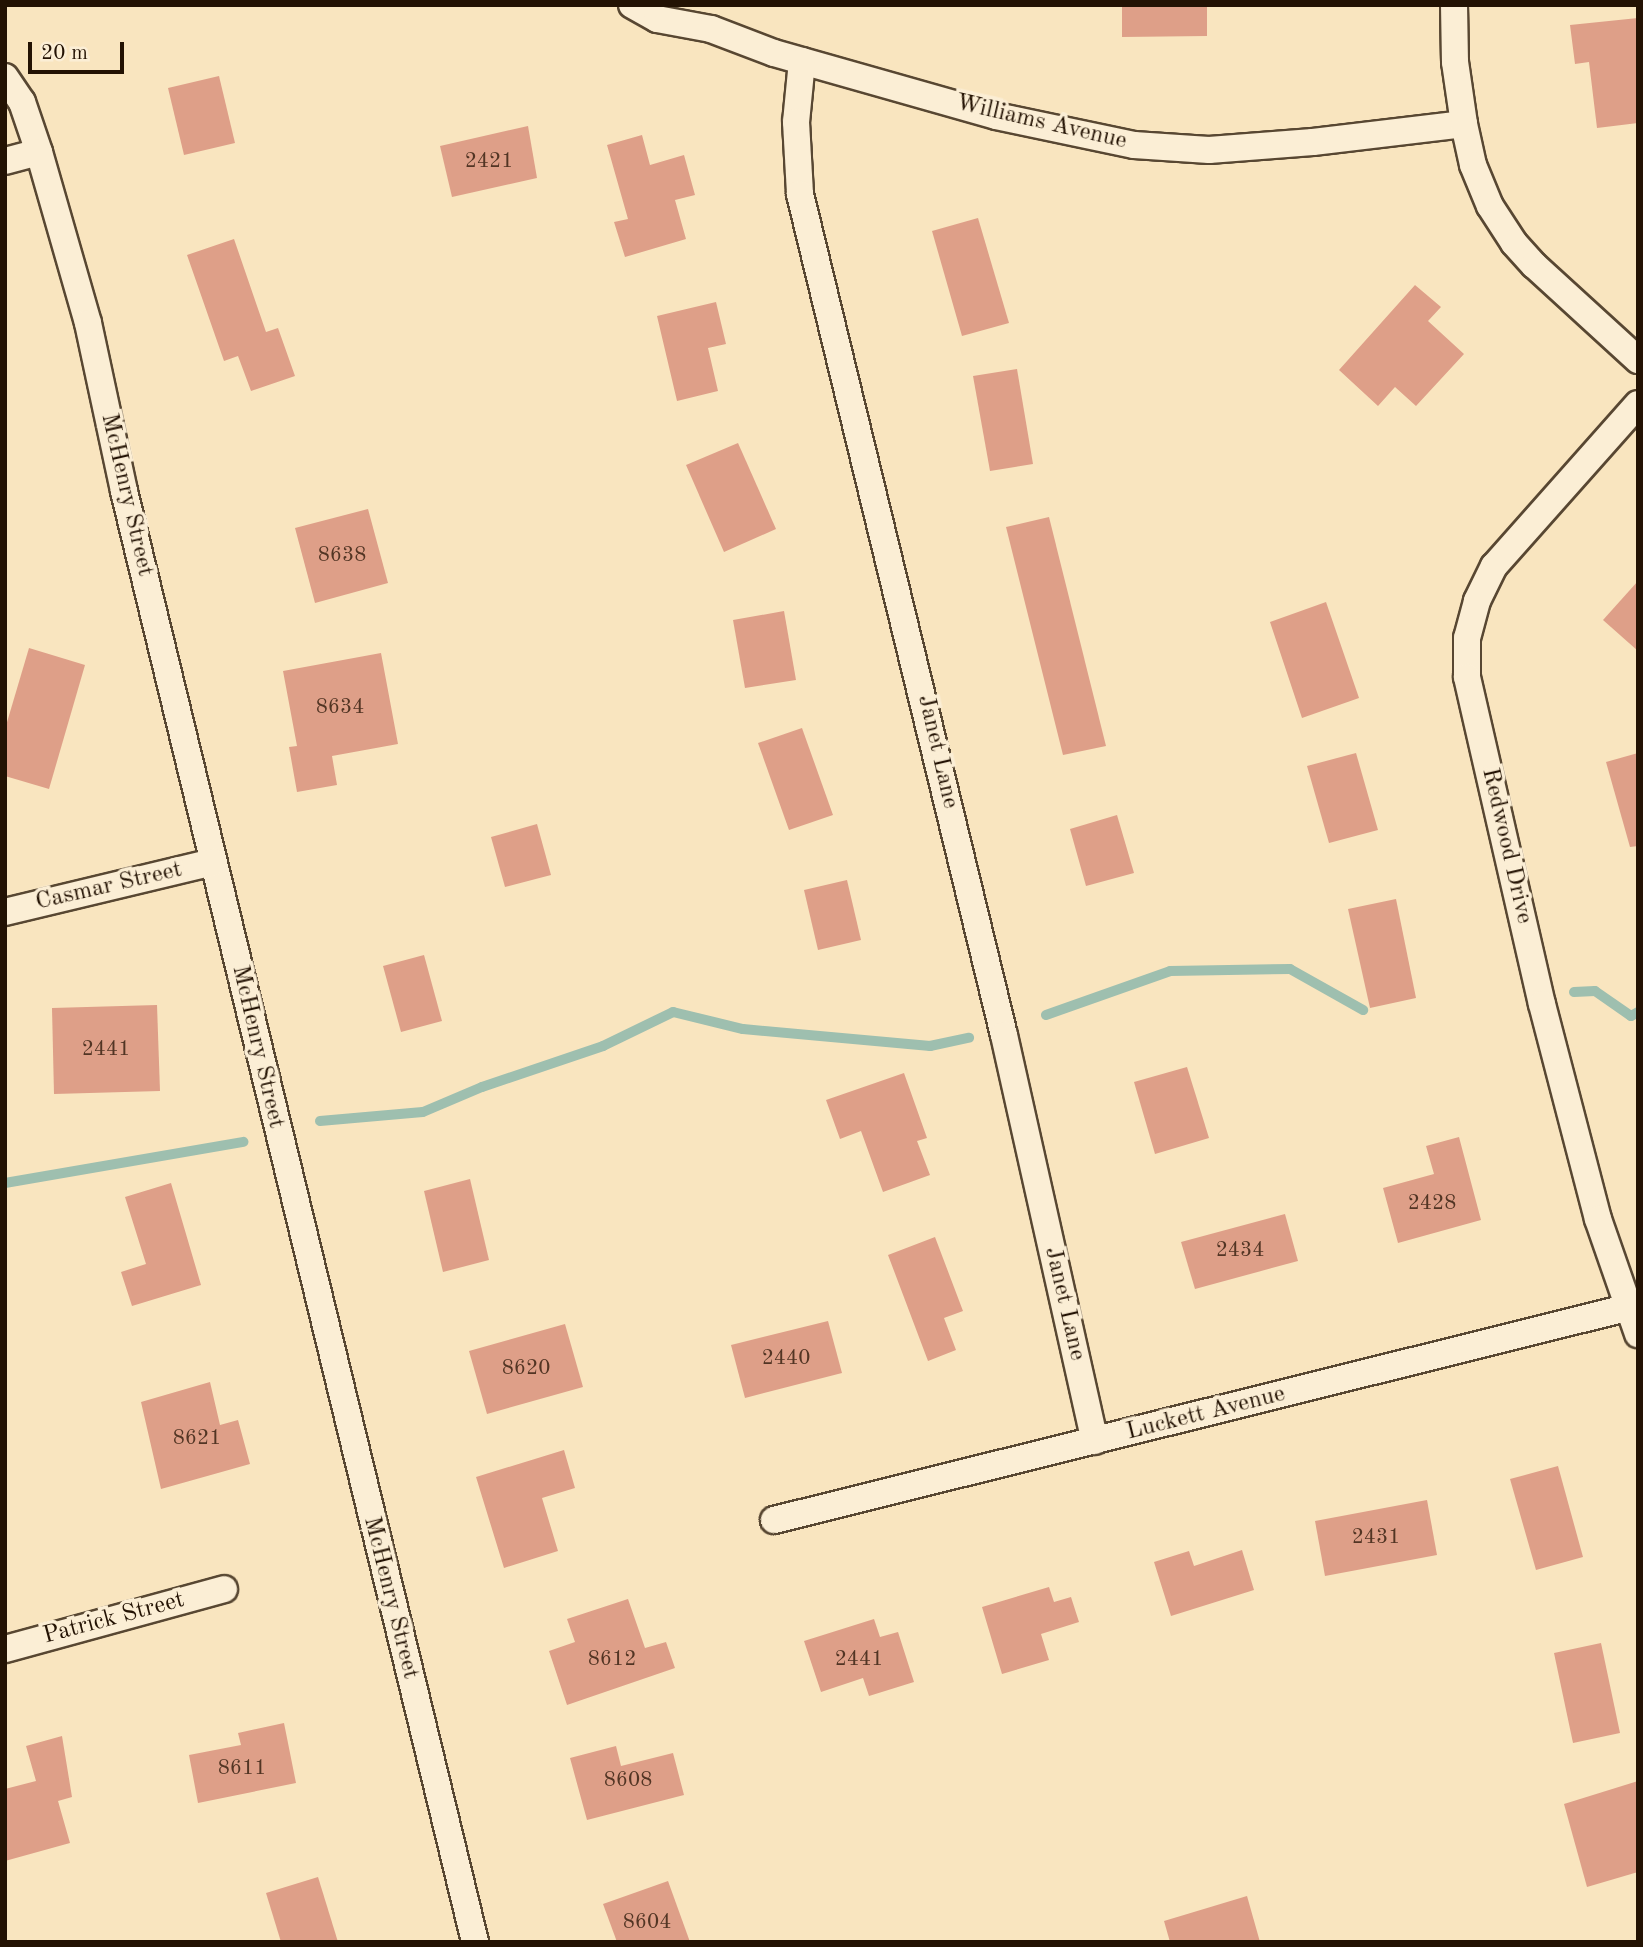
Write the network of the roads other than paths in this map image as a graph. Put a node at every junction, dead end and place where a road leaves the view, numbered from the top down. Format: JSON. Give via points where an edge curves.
{"nodes":[{"id":1,"x":632,"y":5,"type":"edge"},
{"id":2,"x":1454,"y":5,"type":"edge"},
{"id":3,"x":802,"y":61,"type":"junction"},
{"id":4,"x":5,"y":77,"type":"edge"},
{"id":5,"x":1464,"y":124,"type":"junction"},
{"id":6,"x":39,"y":152,"type":"junction"},
{"id":7,"x":5,"y":161,"type":"edge"},
{"id":8,"x":1638,"y":360,"type":"edge"},
{"id":9,"x":1638,"y":404,"type":"edge"},
{"id":10,"x":213,"y":862,"type":"junction"},
{"id":11,"x":5,"y":912,"type":"edge"},
{"id":12,"x":1633,"y":1306,"type":"edge"},
{"id":13,"x":1638,"y":1334,"type":"edge"},
{"id":14,"x":1095,"y":1441,"type":"junction"},
{"id":15,"x":774,"y":1520,"type":"dead end"},
{"id":16,"x":223,"y":1589,"type":"dead end"},
{"id":17,"x":5,"y":1649,"type":"edge"},
{"id":18,"x":475,"y":1942,"type":"edge"}],
"edges":[{"from":1,"to":3,"type":"street","name":"Williams Avenue","via":[[657,19],[711,29]]},
{"from":2,"to":5,"type":"street","via":[[1455,62]]},
{"from":3,"to":5,"type":"street","name":"Williams Avenue","via":[[996,116],[1134,145],[1209,150]]},
{"from":3,"to":14,"type":"street","name":"Janet Lane","via":[[796,121],[800,194],[1004,1035]]},
{"from":4,"to":6,"type":"street","name":"McHenry Street","via":[[22,102]]},
{"from":5,"to":8,"type":"street","via":[[1472,165],[1490,206],[1514,243]]},
{"from":6,"to":7,"type":"street"},
{"from":6,"to":10,"type":"street","name":"McHenry Street","via":[[88,323]]},
{"from":9,"to":12,"type":"street","name":"Redwood Drive","via":[[1494,566],[1477,601],[1467,638],[1467,677],[1542,1004],[1598,1220]]},
{"from":10,"to":11,"type":"street","name":"Casmar Street"},
{"from":10,"to":18,"type":"street","name":"McHenry Street"},
{"from":12,"to":13,"type":"street","name":"Redwood Drive"},
{"from":12,"to":14,"type":"street","name":"Luckett Avenue"},
{"from":14,"to":15,"type":"street","name":"Luckett Avenue"},
{"from":16,"to":17,"type":"street","name":"Patrick Street"}]}
